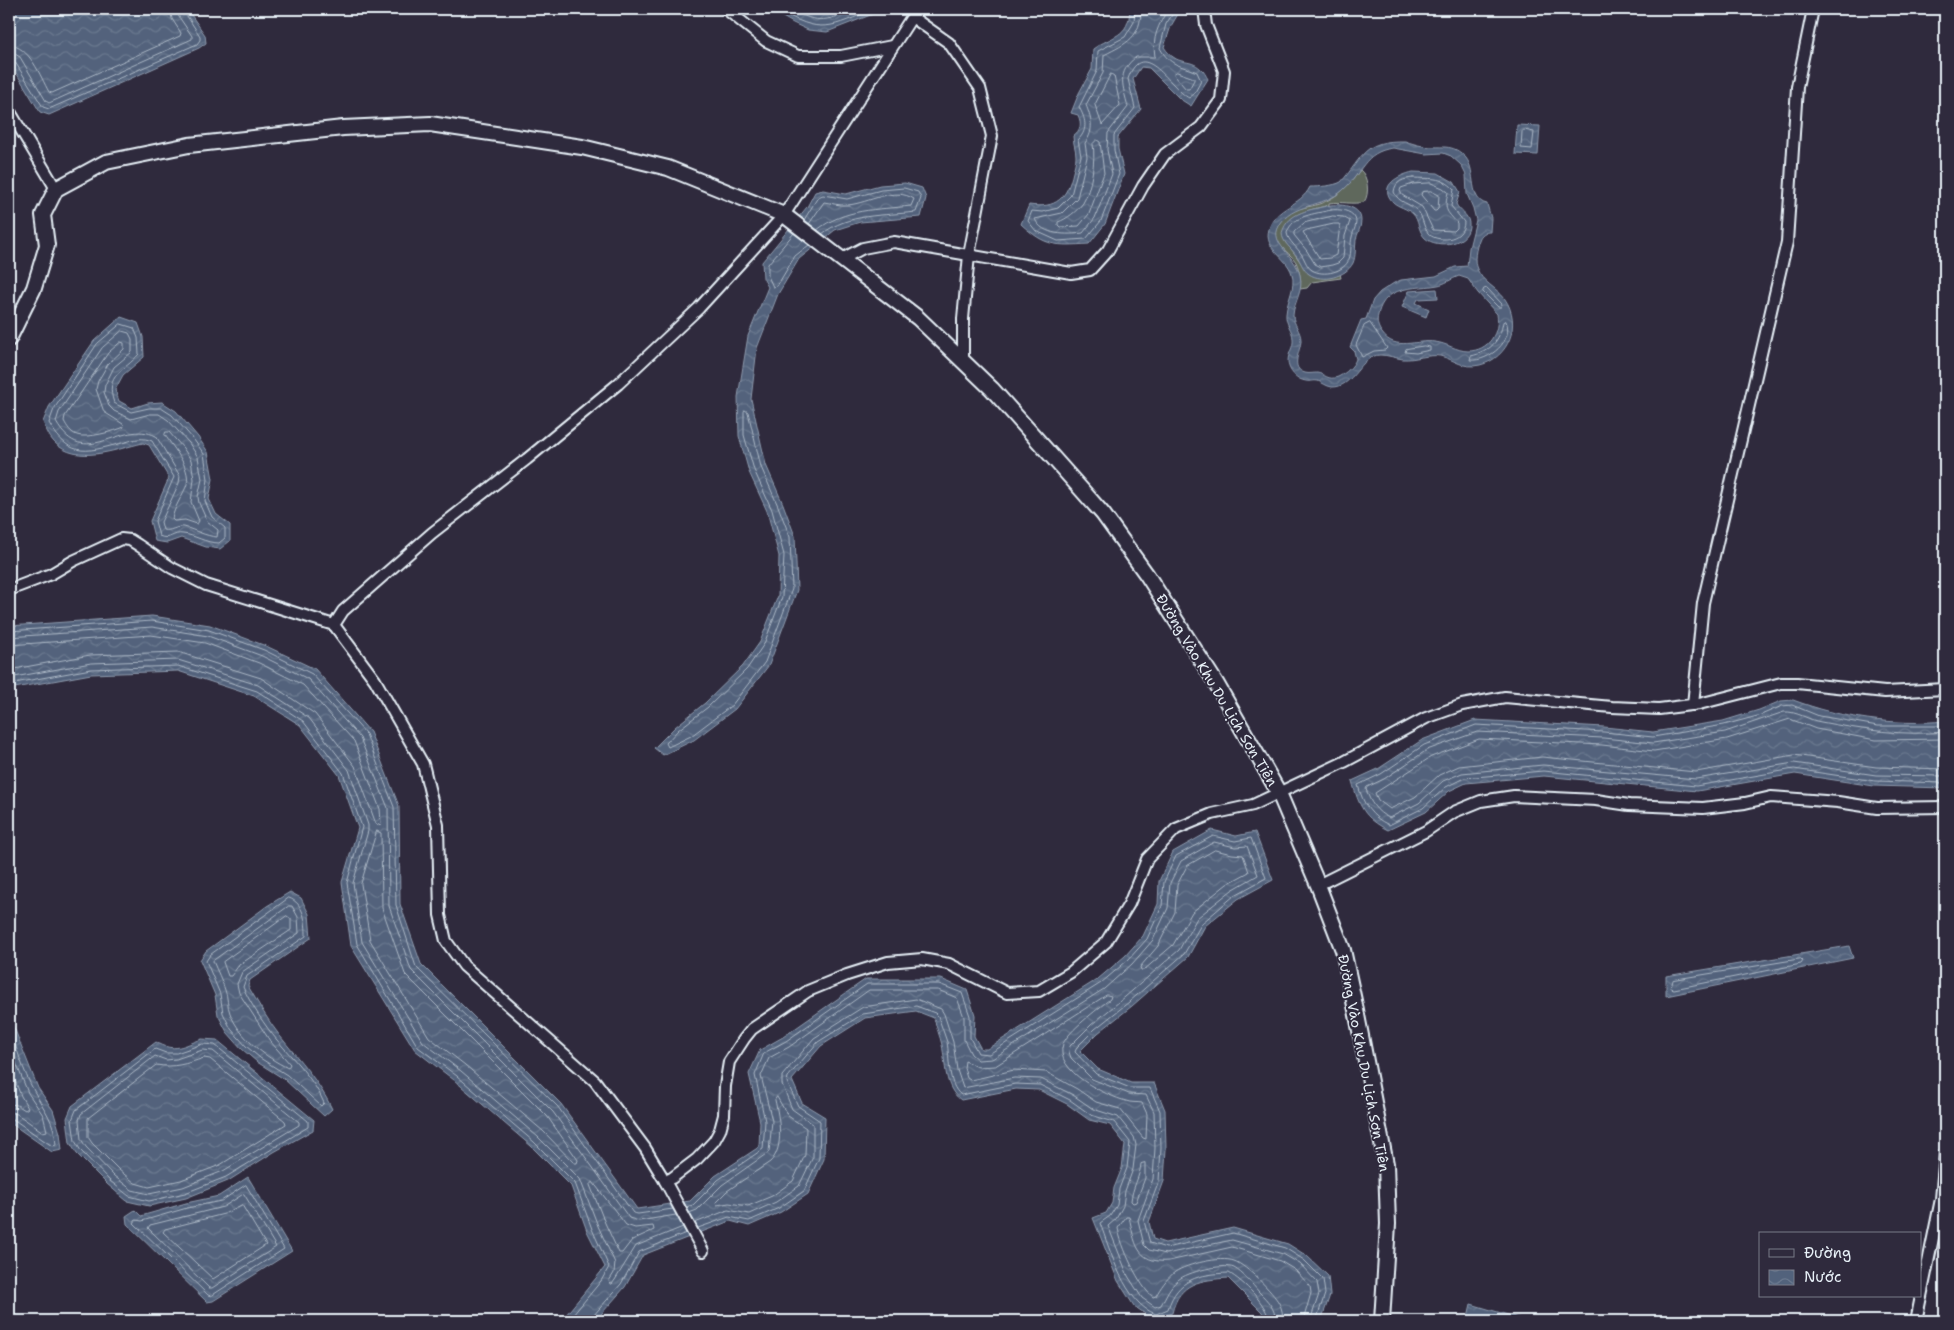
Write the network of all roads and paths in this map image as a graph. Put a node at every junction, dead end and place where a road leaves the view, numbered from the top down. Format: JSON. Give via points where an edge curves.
{"nodes":[{"id":1,"x":726,"y":9,"type":"edge"},
{"id":2,"x":1204,"y":9,"type":"edge"},
{"id":3,"x":1813,"y":9,"type":"edge"},
{"id":4,"x":914,"y":13,"type":"edge"},
{"id":5,"x":892,"y":46,"type":"junction"},
{"id":6,"x":9,"y":110,"type":"edge"},
{"id":7,"x":56,"y":189,"type":"junction"},
{"id":8,"x":784,"y":215,"type":"junction"},
{"id":9,"x":969,"y":255,"type":"junction"},
{"id":10,"x":842,"y":259,"type":"junction"},
{"id":11,"x":9,"y":339,"type":"edge"},
{"id":12,"x":963,"y":362,"type":"junction"},
{"id":13,"x":9,"y":590,"type":"edge"},
{"id":14,"x":334,"y":625,"type":"junction"},
{"id":15,"x":1945,"y":689,"type":"edge"},
{"id":16,"x":1692,"y":705,"type":"junction"},
{"id":17,"x":1279,"y":793,"type":"junction"},
{"id":18,"x":1945,"y":807,"type":"edge"},
{"id":19,"x":1318,"y":885,"type":"junction"},
{"id":20,"x":1945,"y":1153,"type":"edge"},
{"id":21,"x":665,"y":1181,"type":"junction"},
{"id":22,"x":703,"y":1251,"type":"dead end"},
{"id":23,"x":1922,"y":1292,"type":"edge"},
{"id":24,"x":1921,"y":1298,"type":"edge"},
{"id":25,"x":1382,"y":1321,"type":"edge"},
{"id":26,"x":1916,"y":1321,"type":"edge"}],
"edges":[{"from":1,"to":5,"type":"street","via":[[766,41],[798,56],[841,56]]},
{"from":2,"to":9,"type":"street","via":[[1206,25],[1224,71],[1221,100],[1201,127],[1165,154],[1142,186],[1108,250],[1090,270],[1071,273]]},
{"from":3,"to":16,"type":"street","via":[[1797,87],[1787,242],[1703,603]]},
{"from":4,"to":5,"type":"street"},
{"from":4,"to":9,"type":"street","via":[[949,43],[980,88],[992,136]]},
{"from":5,"to":8,"type":"street"},
{"from":6,"to":7,"type":"street"},
{"from":7,"to":8,"type":"street","name":"Đường Vào Khu Du Lịch Sơn Tiên","via":[[106,162],[188,145],[344,128],[430,124],[582,147],[668,168]]},
{"from":7,"to":11,"type":"street","via":[[43,215],[47,245],[34,288]]},
{"from":8,"to":10,"type":"street","name":"Đường Vào Khu Du Lịch Sơn Tiên"},
{"from":8,"to":14,"type":"street","via":[[699,308],[618,384],[432,532],[343,611]]},
{"from":9,"to":10,"type":"street","via":[[894,242],[862,248]]},
{"from":9,"to":12,"type":"street","via":[[962,319]]},
{"from":10,"to":12,"type":"street","name":"Đường Vào Khu Du Lịch Sơn Tiên","via":[[918,318]]},
{"from":12,"to":17,"type":"street","name":"Đường Vào Khu Du Lịch Sơn Tiên","via":[[1056,459],[1147,575],[1216,683]]},
{"from":13,"to":14,"type":"street","via":[[44,578],[121,539],[130,540],[172,568],[206,585]]},
{"from":14,"to":21,"type":"street","via":[[375,680],[423,764],[438,825],[440,915],[446,941],[464,966],[595,1081],[645,1148]]},
{"from":15,"to":16,"type":"street","via":[[1885,692],[1796,683]]},
{"from":16,"to":17,"type":"street","via":[[1660,709],[1612,707],[1505,697],[1462,705],[1426,718]]},
{"from":17,"to":19,"type":"street","name":"Đường Vào Khu Du Lịch Sơn Tiên"},
{"from":17,"to":21,"type":"street","via":[[1253,805],[1212,814],[1176,829],[1147,859],[1129,904],[1106,942],[1071,972],[1039,991],[1007,993],[949,964],[922,959],[888,962],[808,991],[752,1028],[744,1038],[730,1062],[724,1115],[714,1141],[697,1159]]},
{"from":18,"to":19,"type":"street","via":[[1877,808],[1772,797],[1703,808],[1514,796],[1481,801],[1454,812],[1410,840]]},
{"from":19,"to":25,"type":"street","name":"Đường Vào Khu Du Lịch Sơn Tiên","via":[[1343,950],[1386,1164],[1388,1224]]},
{"from":20,"to":23,"type":"street","via":[[1941,1199]]},
{"from":21,"to":22,"type":"street"},
{"from":24,"to":26,"type":"street"}]}
